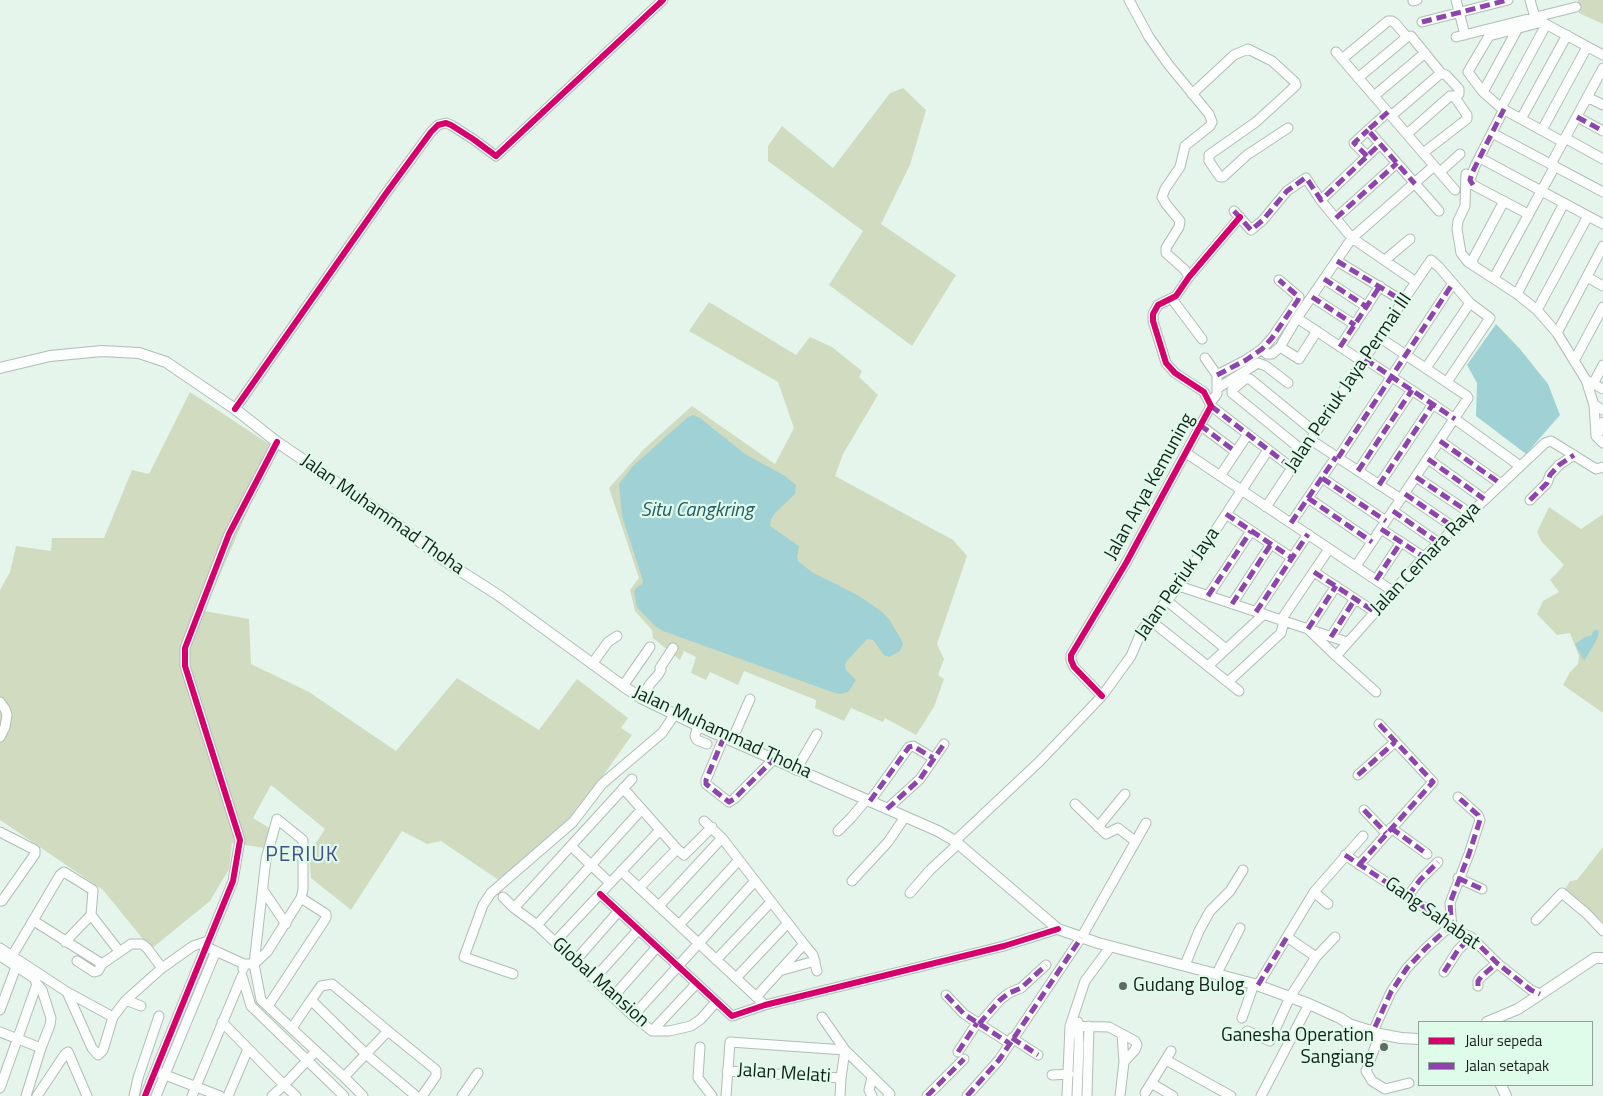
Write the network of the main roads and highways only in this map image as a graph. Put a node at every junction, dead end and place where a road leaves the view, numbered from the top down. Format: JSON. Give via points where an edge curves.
{"nodes":[{"id":1,"x":0,"y":368,"type":"edge"},
{"id":2,"x":1603,"y":957,"type":"edge"},
{"id":3,"x":1519,"y":1011,"type":"junction"},
{"id":4,"x":1490,"y":1021,"type":"edge"},
{"id":5,"x":1505,"y":1021,"type":"edge"},
{"id":6,"x":1377,"y":1030,"type":"junction"},
{"id":7,"x":1418,"y":1033,"type":"edge"},
{"id":8,"x":1418,"y":1039,"type":"edge"}],
"edges":[{"from":1,"to":6,"type":"main road","name":"Jalan Muhammad Thoha","via":[[50,356],[102,351],[139,353],[166,362],[641,698],[957,842],[1058,929],[1080,938],[1256,984]]},
{"from":2,"to":3,"type":"main road","via":[[1598,964]]},
{"from":2,"to":3,"type":"main road","via":[[1595,958]]},
{"from":3,"to":4,"type":"main road"},
{"from":3,"to":5,"type":"main road"},
{"from":6,"to":7,"type":"main road","name":"Jalan Muhammad Thoha"},
{"from":6,"to":8,"type":"main road","name":"Jalan Muhammad Thoha","via":[[1401,1038]]}]}
